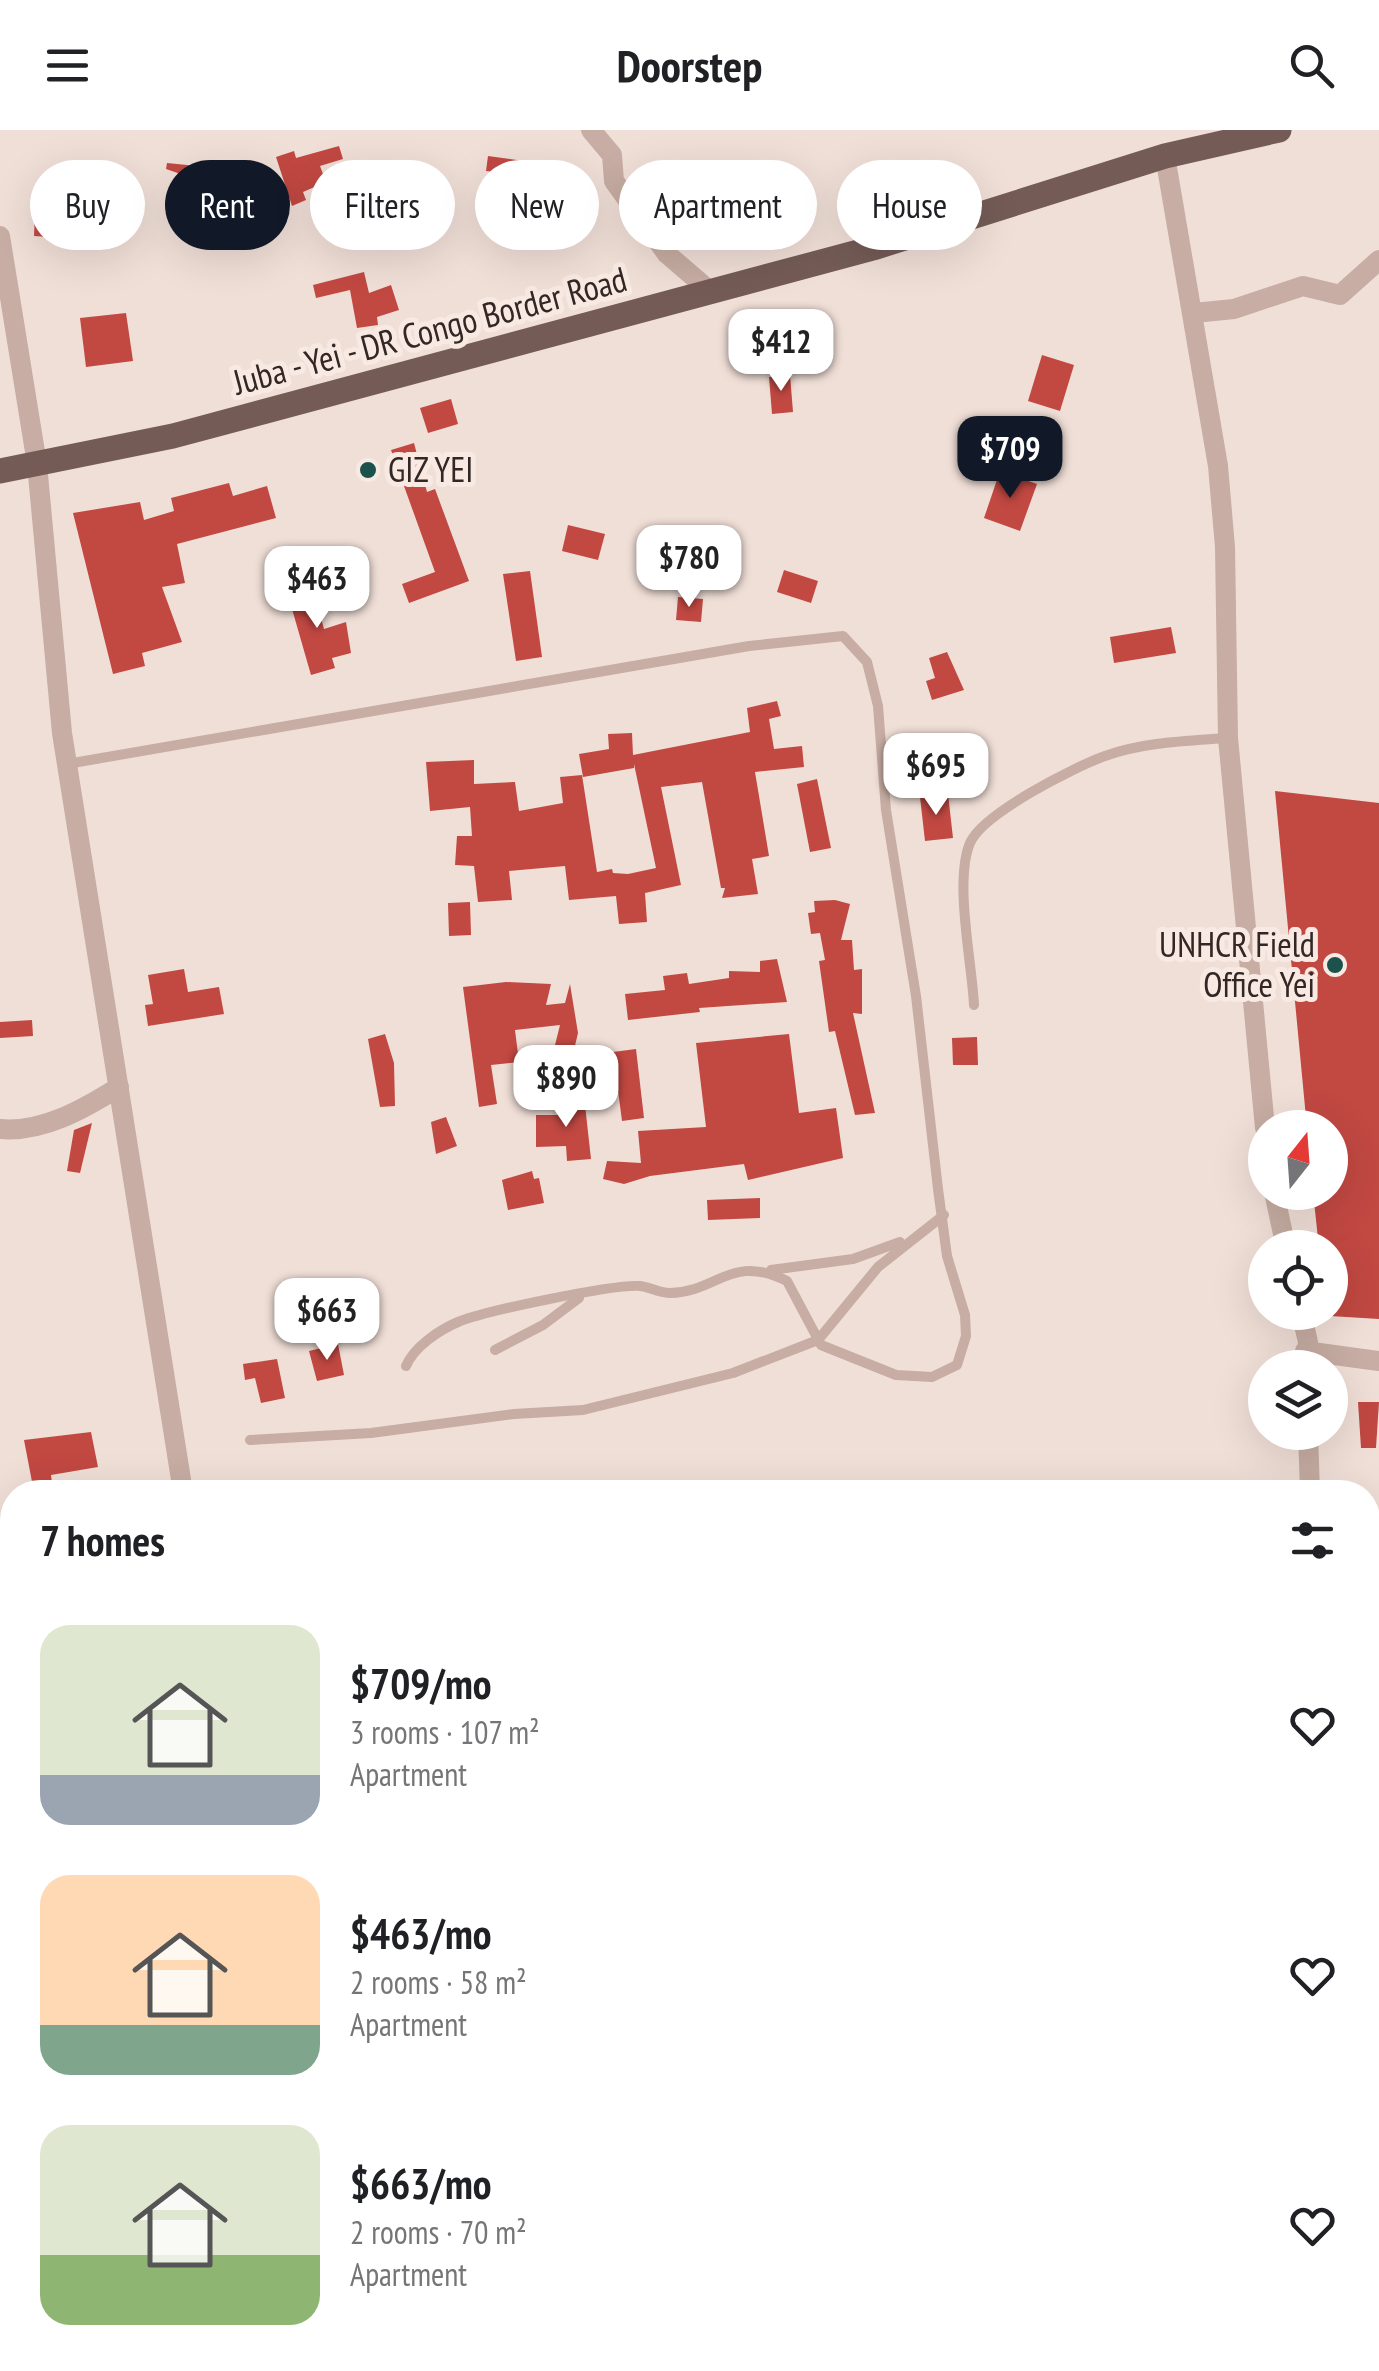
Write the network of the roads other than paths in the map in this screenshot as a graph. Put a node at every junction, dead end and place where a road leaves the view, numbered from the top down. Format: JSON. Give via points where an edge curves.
{"nodes":[{"id":1,"x":592,"y":130,"type":"edge"},
{"id":2,"x":1279,"y":130,"type":"edge"},
{"id":3,"x":1165,"y":156,"type":"junction"},
{"id":4,"x":0,"y":236,"type":"edge"},
{"id":5,"x":1379,"y":260,"type":"edge"},
{"id":6,"x":710,"y":292,"type":"junction"},
{"id":7,"x":1194,"y":313,"type":"junction"},
{"id":8,"x":37,"y":464,"type":"junction"},
{"id":9,"x":0,"y":471,"type":"edge"},
{"id":10,"x":1228,"y":738,"type":"junction"},
{"id":11,"x":67,"y":764,"type":"junction"},
{"id":12,"x":974,"y":1005,"type":"dead end"},
{"id":13,"x":119,"y":1088,"type":"junction"},
{"id":14,"x":1263,"y":1110,"type":"edge"},
{"id":15,"x":0,"y":1128,"type":"edge"},
{"id":16,"x":944,"y":1215,"type":"junction"},
{"id":17,"x":910,"y":1238,"type":"junction"},
{"id":18,"x":762,"y":1271,"type":"junction"},
{"id":19,"x":583,"y":1294,"type":"junction"},
{"id":20,"x":818,"y":1340,"type":"junction"},
{"id":21,"x":495,"y":1350,"type":"dead end"},
{"id":22,"x":1348,"y":1361,"type":"edge"},
{"id":23,"x":1379,"y":1362,"type":"edge"},
{"id":24,"x":406,"y":1366,"type":"dead end"},
{"id":25,"x":250,"y":1440,"type":"dead end"},
{"id":26,"x":1309,"y":1450,"type":"edge"},
{"id":27,"x":182,"y":1480,"type":"edge"},
{"id":28,"x":1310,"y":1480,"type":"edge"}],
"edges":[{"from":1,"to":6,"type":"street","via":[[612,155],[614,180],[667,254]]},
{"from":2,"to":3,"type":"main road","name":"Juba - Yei - DR Congo Border Road"},
{"from":3,"to":6,"type":"main road","name":"Juba - Yei - DR Congo Border Road"},
{"from":3,"to":7,"type":"street"},
{"from":4,"to":8,"type":"street"},
{"from":5,"to":7,"type":"street","via":[[1340,295],[1303,286],[1234,309]]},
{"from":6,"to":8,"type":"main road","name":"Juba - Yei - DR Congo Border Road","via":[[173,436]]},
{"from":7,"to":10,"type":"street","via":[[1225,547]]},
{"from":8,"to":9,"type":"main road","name":"Juba - Yei - DR Congo Border Road"},
{"from":8,"to":11,"type":"street"},
{"from":10,"to":12,"type":"lane","via":[[1105,756],[988,821],[970,841],[966,864]]},
{"from":10,"to":14,"type":"street"},
{"from":11,"to":13,"type":"street"},
{"from":11,"to":16,"type":"lane","via":[[749,646],[844,636],[867,662],[878,706],[886,810]]},
{"from":13,"to":15,"type":"street","via":[[59,1120]]},
{"from":13,"to":27,"type":"street"},
{"from":16,"to":17,"type":"lane"},
{"from":16,"to":20,"type":"lane","via":[[965,1315],[956,1365],[932,1376],[896,1375]]},
{"from":17,"to":18,"type":"lane","via":[[853,1258]]},
{"from":17,"to":20,"type":"lane"},
{"from":18,"to":19,"type":"lane","via":[[722,1274],[672,1293],[641,1286]]},
{"from":18,"to":20,"type":"lane","via":[[788,1281]]},
{"from":19,"to":21,"type":"lane"},
{"from":19,"to":24,"type":"lane","via":[[458,1322],[412,1352]]},
{"from":20,"to":25,"type":"lane","via":[[733,1373],[583,1410]]},
{"from":22,"to":23,"type":"street"},
{"from":26,"to":28,"type":"street"}]}
